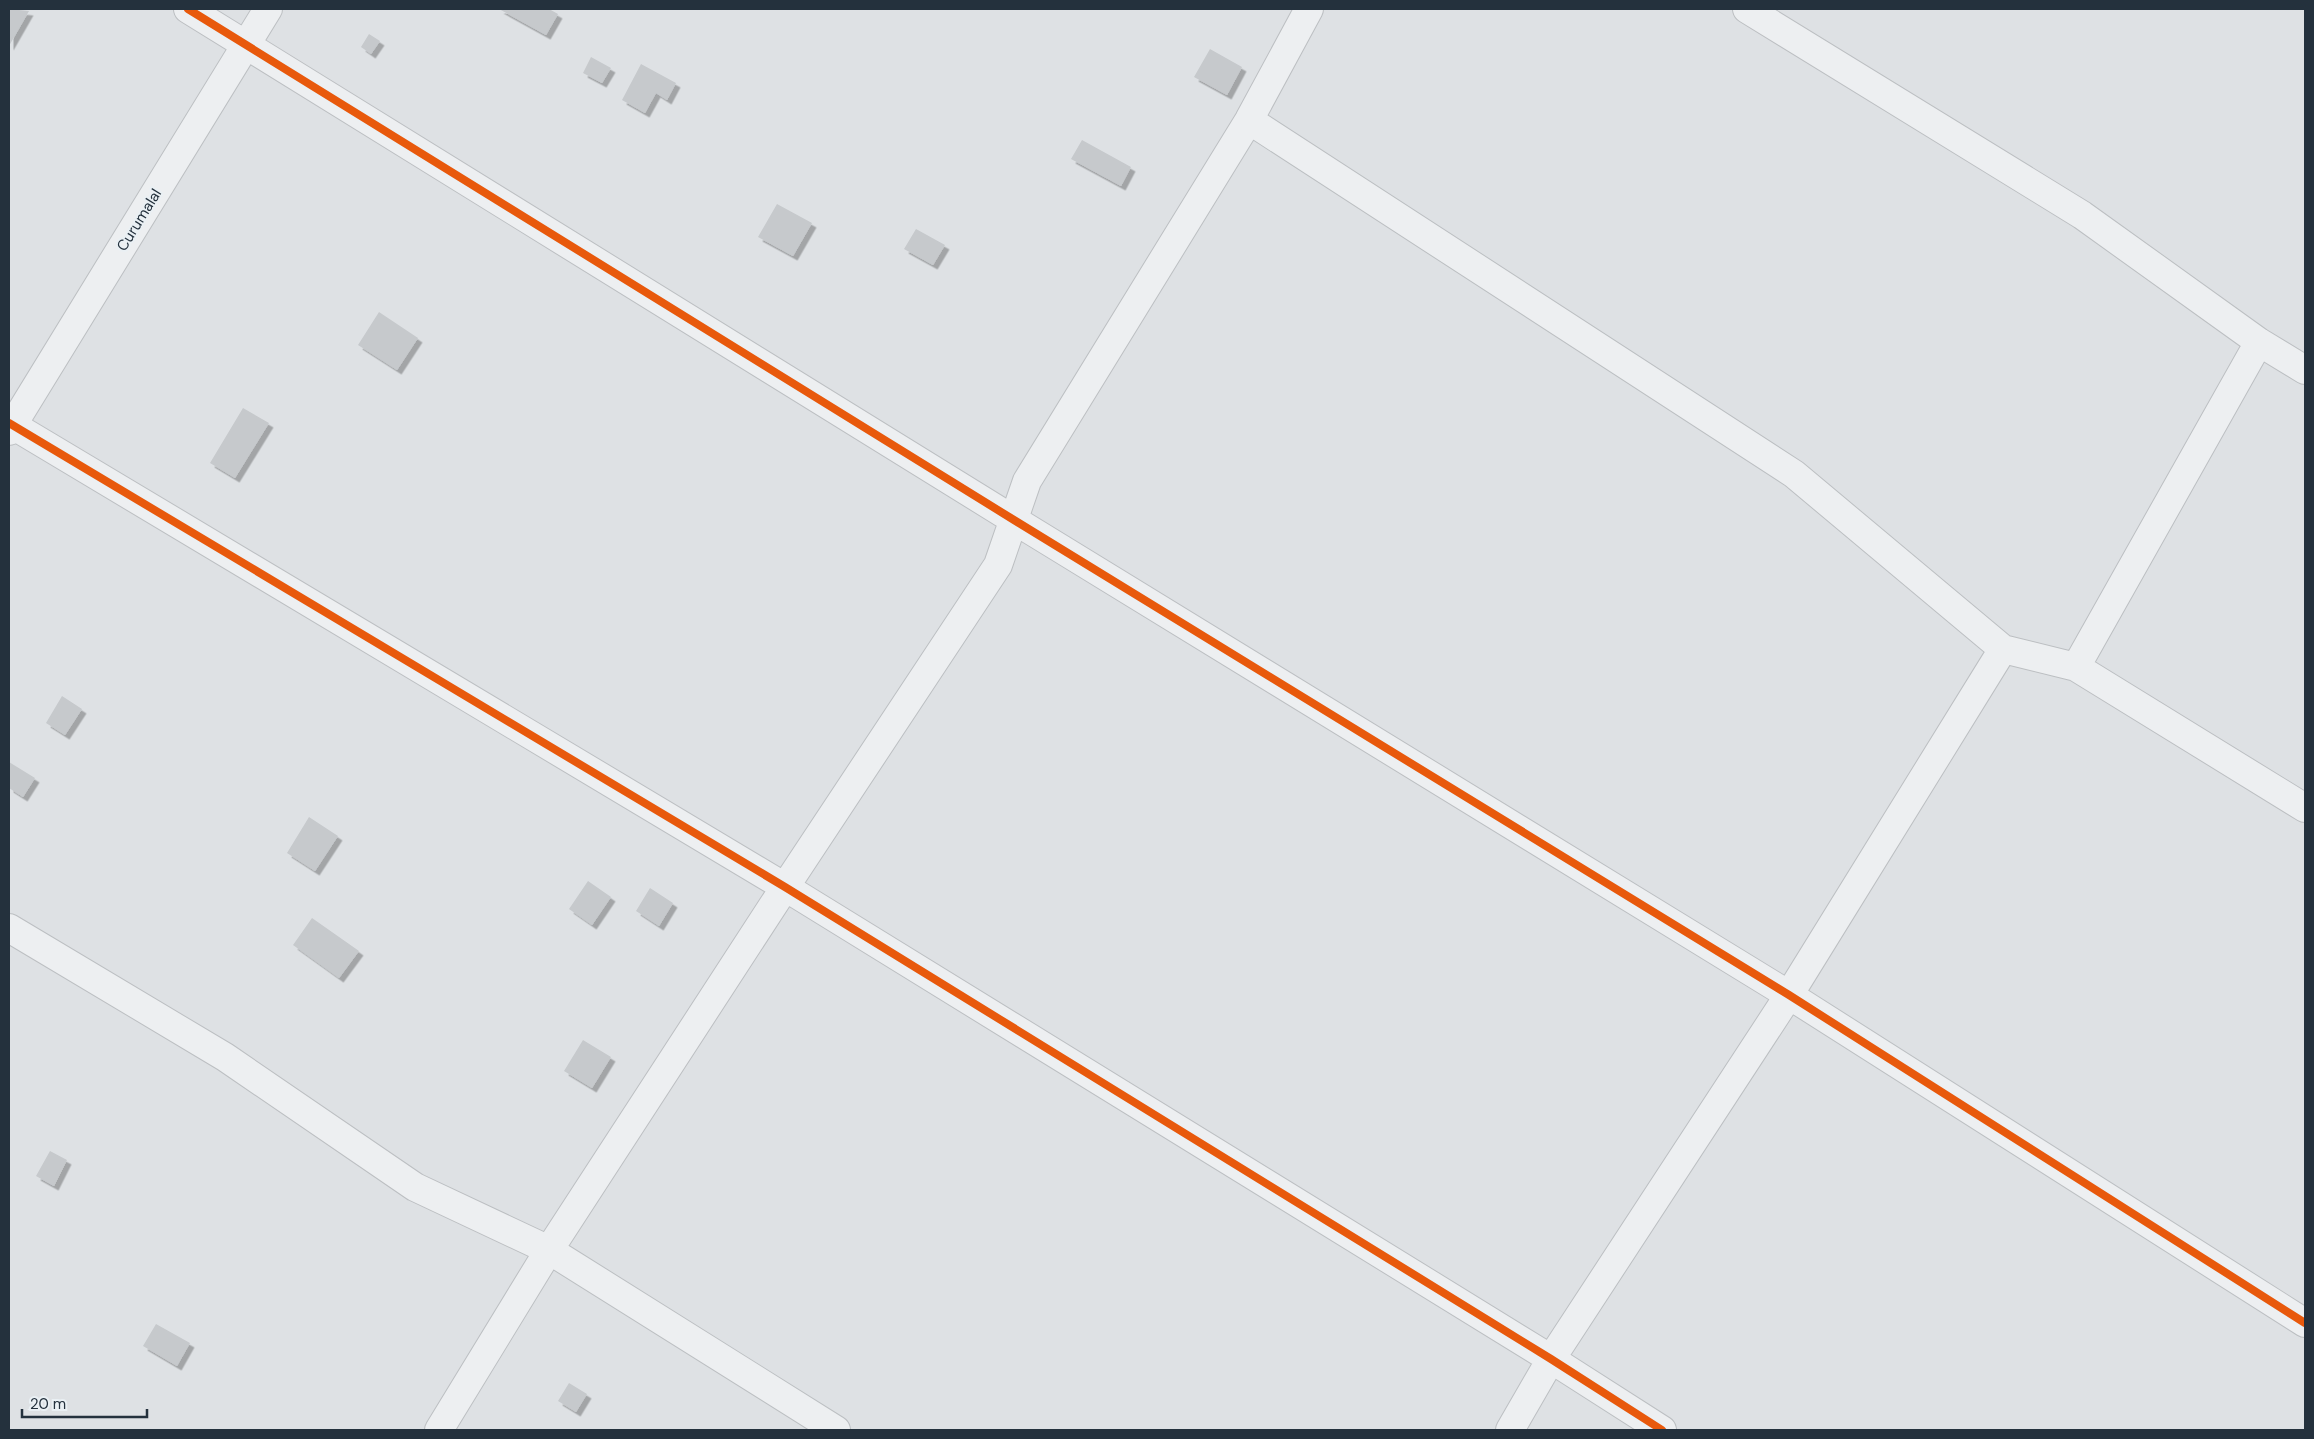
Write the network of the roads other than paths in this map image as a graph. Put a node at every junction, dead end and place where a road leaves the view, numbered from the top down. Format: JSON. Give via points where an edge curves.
{"nodes":[{"id":1,"x":188,"y":9,"type":"edge"},
{"id":2,"x":268,"y":9,"type":"edge"},
{"id":3,"x":1309,"y":9,"type":"edge"},
{"id":4,"x":1746,"y":9,"type":"edge"},
{"id":5,"x":247,"y":45,"type":"junction"},
{"id":6,"x":1249,"y":120,"type":"junction"},
{"id":7,"x":2259,"y":342,"type":"junction"},
{"id":8,"x":2305,"y":370,"type":"edge"},
{"id":9,"x":10,"y":426,"type":"edge"},
{"id":10,"x":1014,"y":520,"type":"junction"},
{"id":11,"x":2003,"y":649,"type":"junction"},
{"id":12,"x":2076,"y":667,"type":"junction"},
{"id":13,"x":2305,"y":808,"type":"edge"},
{"id":14,"x":785,"y":887,"type":"junction"},
{"id":15,"x":9,"y":928,"type":"edge"},
{"id":16,"x":1789,"y":995,"type":"junction"},
{"id":17,"x":549,"y":1250,"type":"junction"},
{"id":18,"x":2305,"y":1323,"type":"edge"},
{"id":19,"x":1552,"y":1359,"type":"junction"},
{"id":20,"x":439,"y":1430,"type":"edge"},
{"id":21,"x":836,"y":1430,"type":"edge"},
{"id":22,"x":1510,"y":1430,"type":"edge"},
{"id":23,"x":1662,"y":1430,"type":"edge"}],
"edges":[{"from":1,"to":5,"type":"street"},
{"from":2,"to":5,"type":"street","name":"Curumalal"},
{"from":3,"to":6,"type":"street"},
{"from":4,"to":7,"type":"street","via":[[2082,214]]},
{"from":5,"to":9,"type":"street","name":"Curumalal"},
{"from":5,"to":10,"type":"street"},
{"from":6,"to":10,"type":"street","via":[[1027,482]]},
{"from":6,"to":11,"type":"street","via":[[1794,474]]},
{"from":7,"to":8,"type":"street"},
{"from":7,"to":12,"type":"street"},
{"from":9,"to":14,"type":"street"},
{"from":10,"to":14,"type":"street","via":[[998,565]]},
{"from":10,"to":16,"type":"street"},
{"from":11,"to":12,"type":"street"},
{"from":11,"to":16,"type":"street"},
{"from":12,"to":13,"type":"street"},
{"from":14,"to":17,"type":"street"},
{"from":14,"to":19,"type":"street"},
{"from":15,"to":17,"type":"street","via":[[225,1057],[415,1187]]},
{"from":16,"to":18,"type":"street"},
{"from":16,"to":19,"type":"street"},
{"from":17,"to":20,"type":"street"},
{"from":17,"to":21,"type":"street"},
{"from":19,"to":22,"type":"street"},
{"from":19,"to":23,"type":"street"}]}
